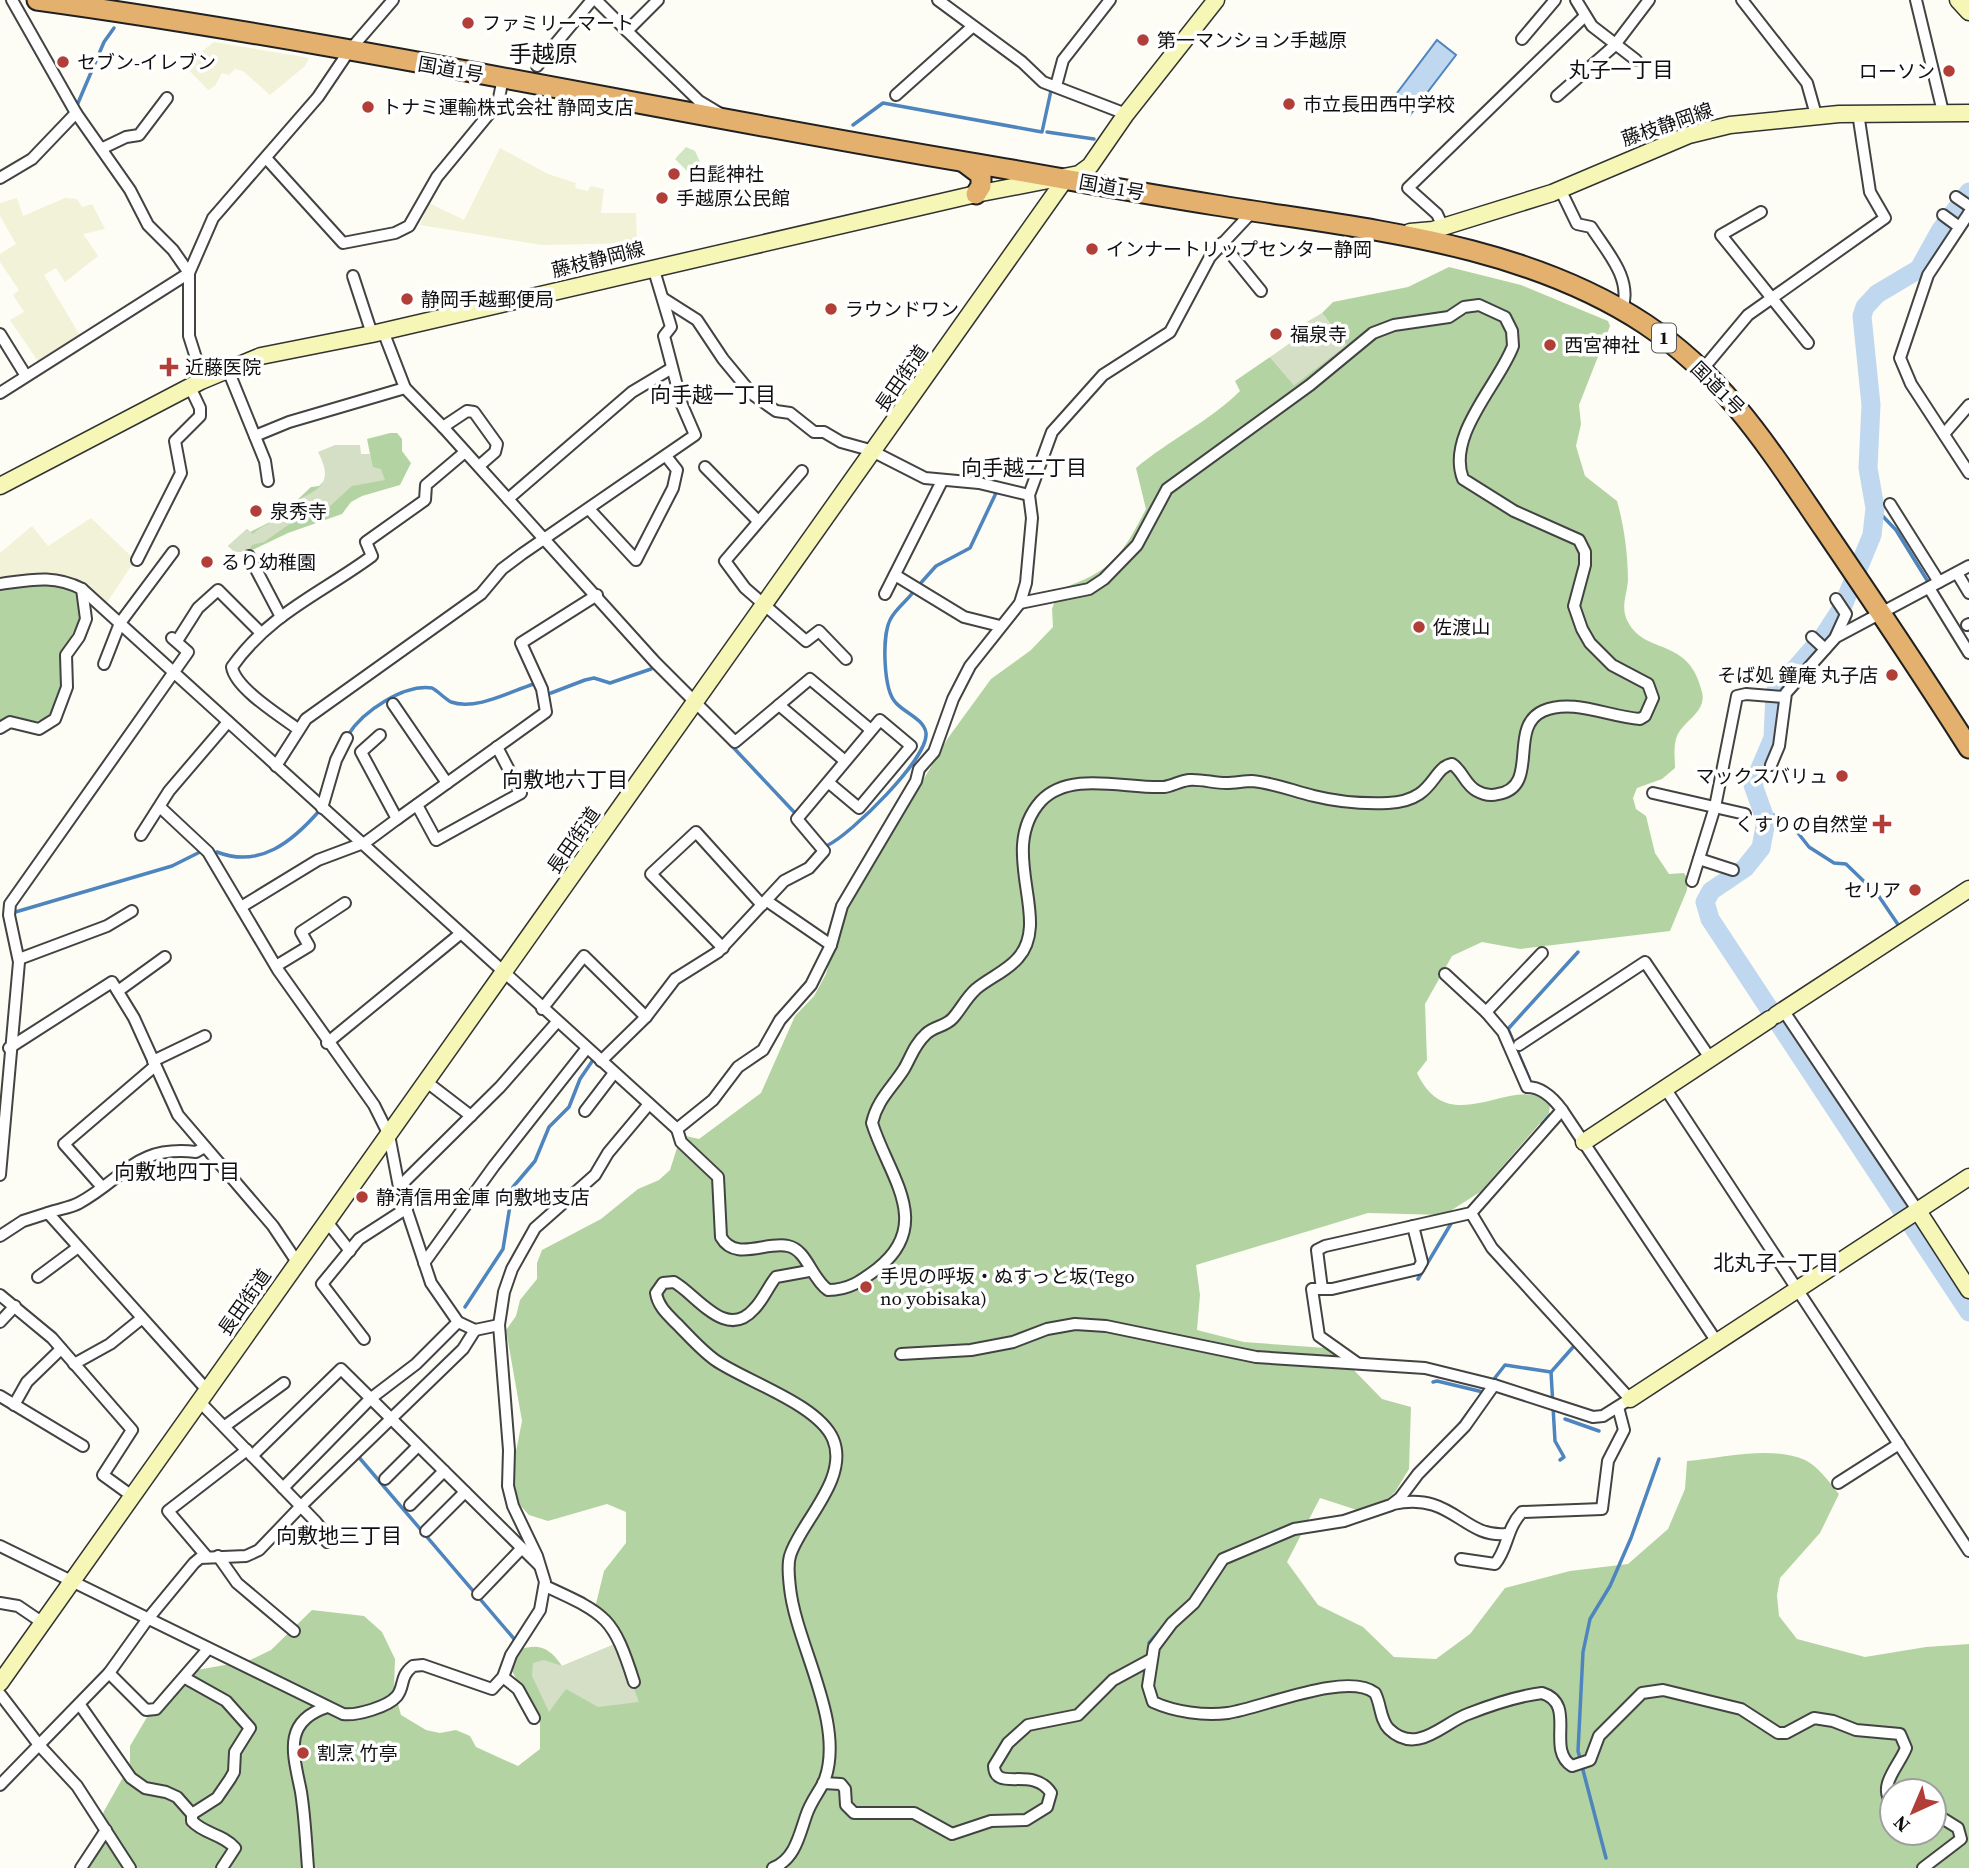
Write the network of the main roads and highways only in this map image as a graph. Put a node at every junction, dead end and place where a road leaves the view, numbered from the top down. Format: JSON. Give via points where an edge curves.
{"nodes":[{"id":1,"x":37,"y":0,"type":"edge"},
{"id":2,"x":1958,"y":0,"type":"edge"},
{"id":3,"x":1214,"y":1,"type":"edge"},
{"id":4,"x":1969,"y":12,"type":"edge"},
{"id":5,"x":1969,"y":113,"type":"edge"},
{"id":6,"x":964,"y":162,"type":"junction"},
{"id":7,"x":1066,"y":178,"type":"junction"},
{"id":8,"x":976,"y":194,"type":"junction"},
{"id":9,"x":1480,"y":214,"type":"junction"},
{"id":10,"x":1390,"y":234,"type":"junction"},
{"id":11,"x":1474,"y":250,"type":"junction"},
{"id":12,"x":0,"y":486,"type":"edge"},
{"id":13,"x":1966,"y":738,"type":"edge"},
{"id":14,"x":1969,"y":889,"type":"edge"},
{"id":15,"x":1584,"y":1142,"type":"road end"},
{"id":16,"x":1969,"y":1177,"type":"edge"},
{"id":17,"x":1911,"y":1216,"type":"junction"},
{"id":18,"x":1969,"y":1290,"type":"edge"},
{"id":19,"x":1624,"y":1403,"type":"road end"},
{"id":20,"x":0,"y":1683,"type":"edge"}],
"edges":[{"from":1,"to":6,"type":"highway","name":"国道1号","number":"1"},
{"from":2,"to":4,"type":"main road"},
{"from":3,"to":7,"type":"main road","name":"長田街道","via":[[1090,166]]},
{"from":5,"to":9,"type":"main road","name":"藤枝静岡線","via":[[1816,115],[1730,125],[1689,135],[1560,190]]},
{"from":6,"to":7,"type":"highway","name":"国道1号","number":"1"},
{"from":6,"to":8,"type":"highway","via":[[981,176]]},
{"from":7,"to":8,"type":"main road","name":"藤枝静岡線"},
{"from":7,"to":10,"type":"highway","name":"国道1号","number":"1"},
{"from":7,"to":20,"type":"main road","name":"長田街道"},
{"from":8,"to":12,"type":"main road","name":"藤枝静岡線","via":[[261,356],[197,383]]},
{"from":9,"to":10,"type":"main road","name":"藤枝静岡線","via":[[1443,227]]},
{"from":9,"to":11,"type":"main road","via":[[1460,234],[1461,242]]},
{"from":10,"to":11,"type":"highway","name":"国道1号","number":"1"},
{"from":11,"to":13,"type":"highway","name":"国道1号","number":"1","via":[[1554,278],[1622,310],[1702,370],[1770,447]]},
{"from":14,"to":15,"type":"main road"},
{"from":16,"to":17,"type":"main road"},
{"from":17,"to":18,"type":"main road"},
{"from":17,"to":19,"type":"main road"}]}
